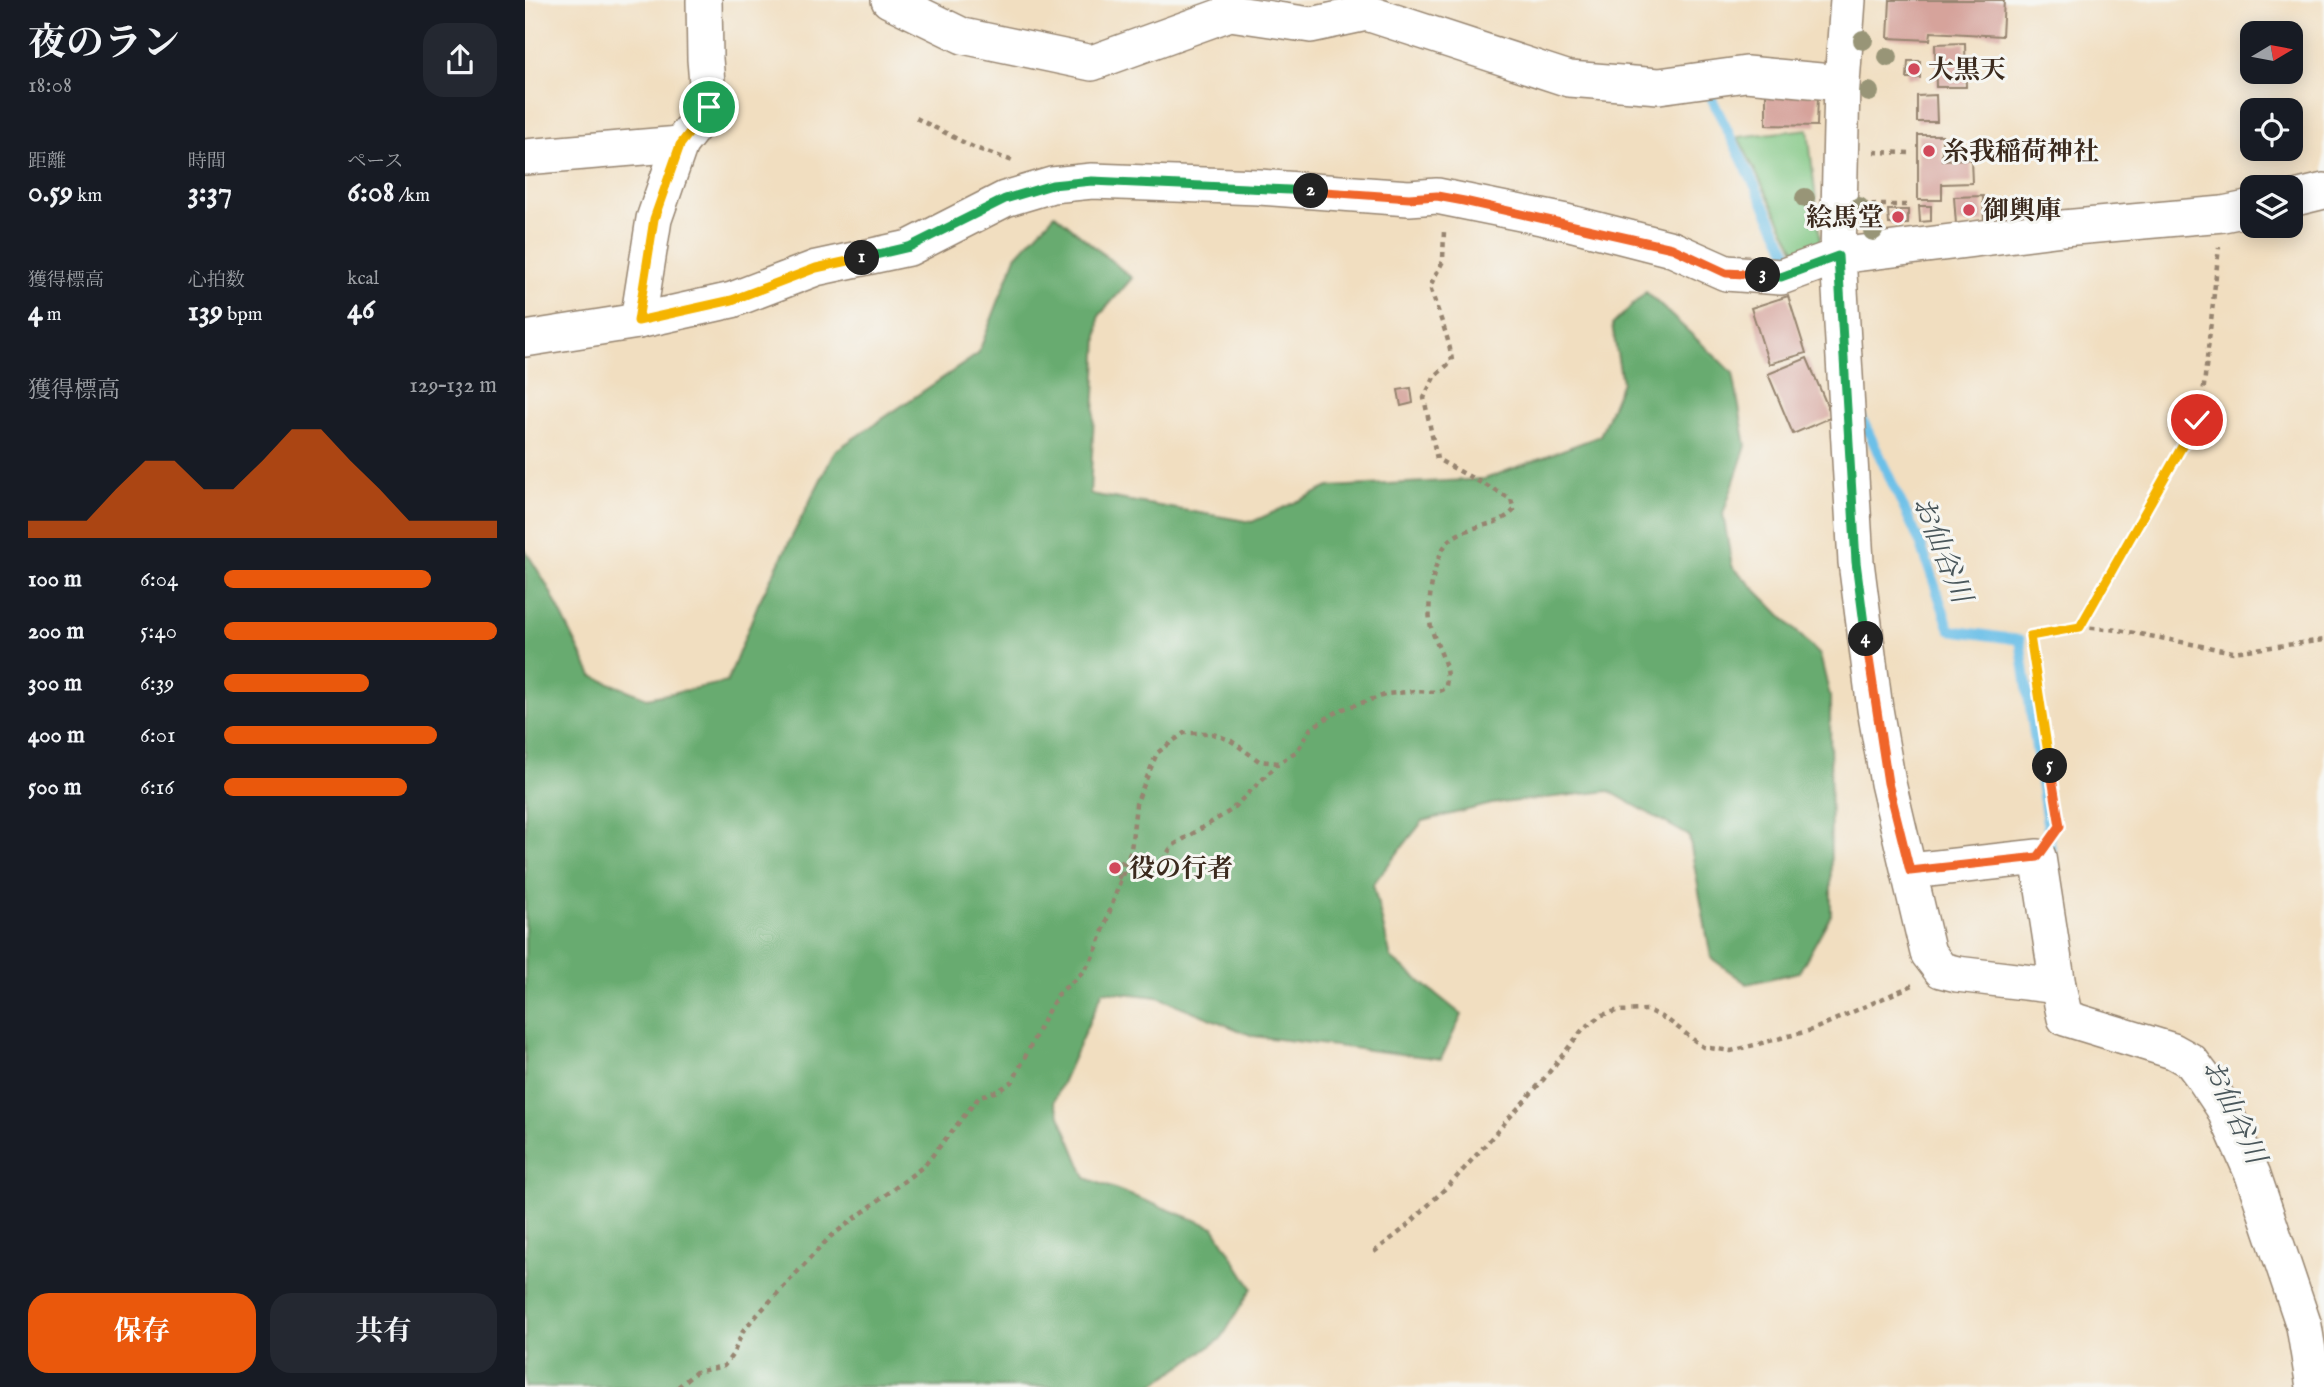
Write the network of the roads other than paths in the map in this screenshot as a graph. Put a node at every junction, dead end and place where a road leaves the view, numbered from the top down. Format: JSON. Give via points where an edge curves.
{"nodes":[{"id":1,"x":704,"y":0,"type":"edge"},
{"id":2,"x":889,"y":0,"type":"edge"},
{"id":3,"x":1848,"y":0,"type":"edge"},
{"id":4,"x":1368,"y":6,"type":"edge"},
{"id":5,"x":1842,"y":83,"type":"junction"},
{"id":6,"x":680,"y":145,"type":"junction"},
{"id":7,"x":525,"y":157,"type":"edge"},
{"id":8,"x":2324,"y":191,"type":"edge"},
{"id":9,"x":2303,"y":196,"type":"edge"},
{"id":10,"x":2237,"y":211,"type":"edge"},
{"id":11,"x":1838,"y":256,"type":"junction"},
{"id":12,"x":638,"y":321,"type":"junction"},
{"id":13,"x":525,"y":339,"type":"edge"},
{"id":14,"x":1910,"y":871,"type":"junction"},
{"id":15,"x":2058,"y":986,"type":"junction"},
{"id":16,"x":2314,"y":1315,"type":"edge"},
{"id":17,"x":2314,"y":1387,"type":"edge"}],
"edges":[{"from":1,"to":6,"type":"street","via":[[709,107]]},
{"from":2,"to":4,"type":"street","via":[[963,36],[1092,63],[1230,13],[1311,24]]},
{"from":3,"to":5,"type":"street"},
{"from":4,"to":5,"type":"street","via":[[1569,79],[1659,86],[1746,74]]},
{"from":5,"to":11,"type":"street"},
{"from":6,"to":7,"type":"street"},
{"from":6,"to":12,"type":"street","via":[[654,219]]},
{"from":8,"to":9,"type":"street"},
{"from":10,"to":11,"type":"street"},
{"from":11,"to":12,"type":"street","via":[[1781,277],[1726,273],[1672,248],[1437,196],[1092,181],[1052,185],[1005,199],[909,247],[816,268],[732,300]]},
{"from":11,"to":14,"type":"street","via":[[1856,562],[1888,783]]},
{"from":12,"to":13,"type":"street"},
{"from":14,"to":15,"type":"street","via":[[1928,953],[1941,970]]},
{"from":14,"to":15,"type":"street","via":[[2038,857]]},
{"from":15,"to":16,"type":"street","via":[[2065,1018],[2173,1051],[2191,1061],[2223,1107]]},
{"from":16,"to":17,"type":"street"}]}
